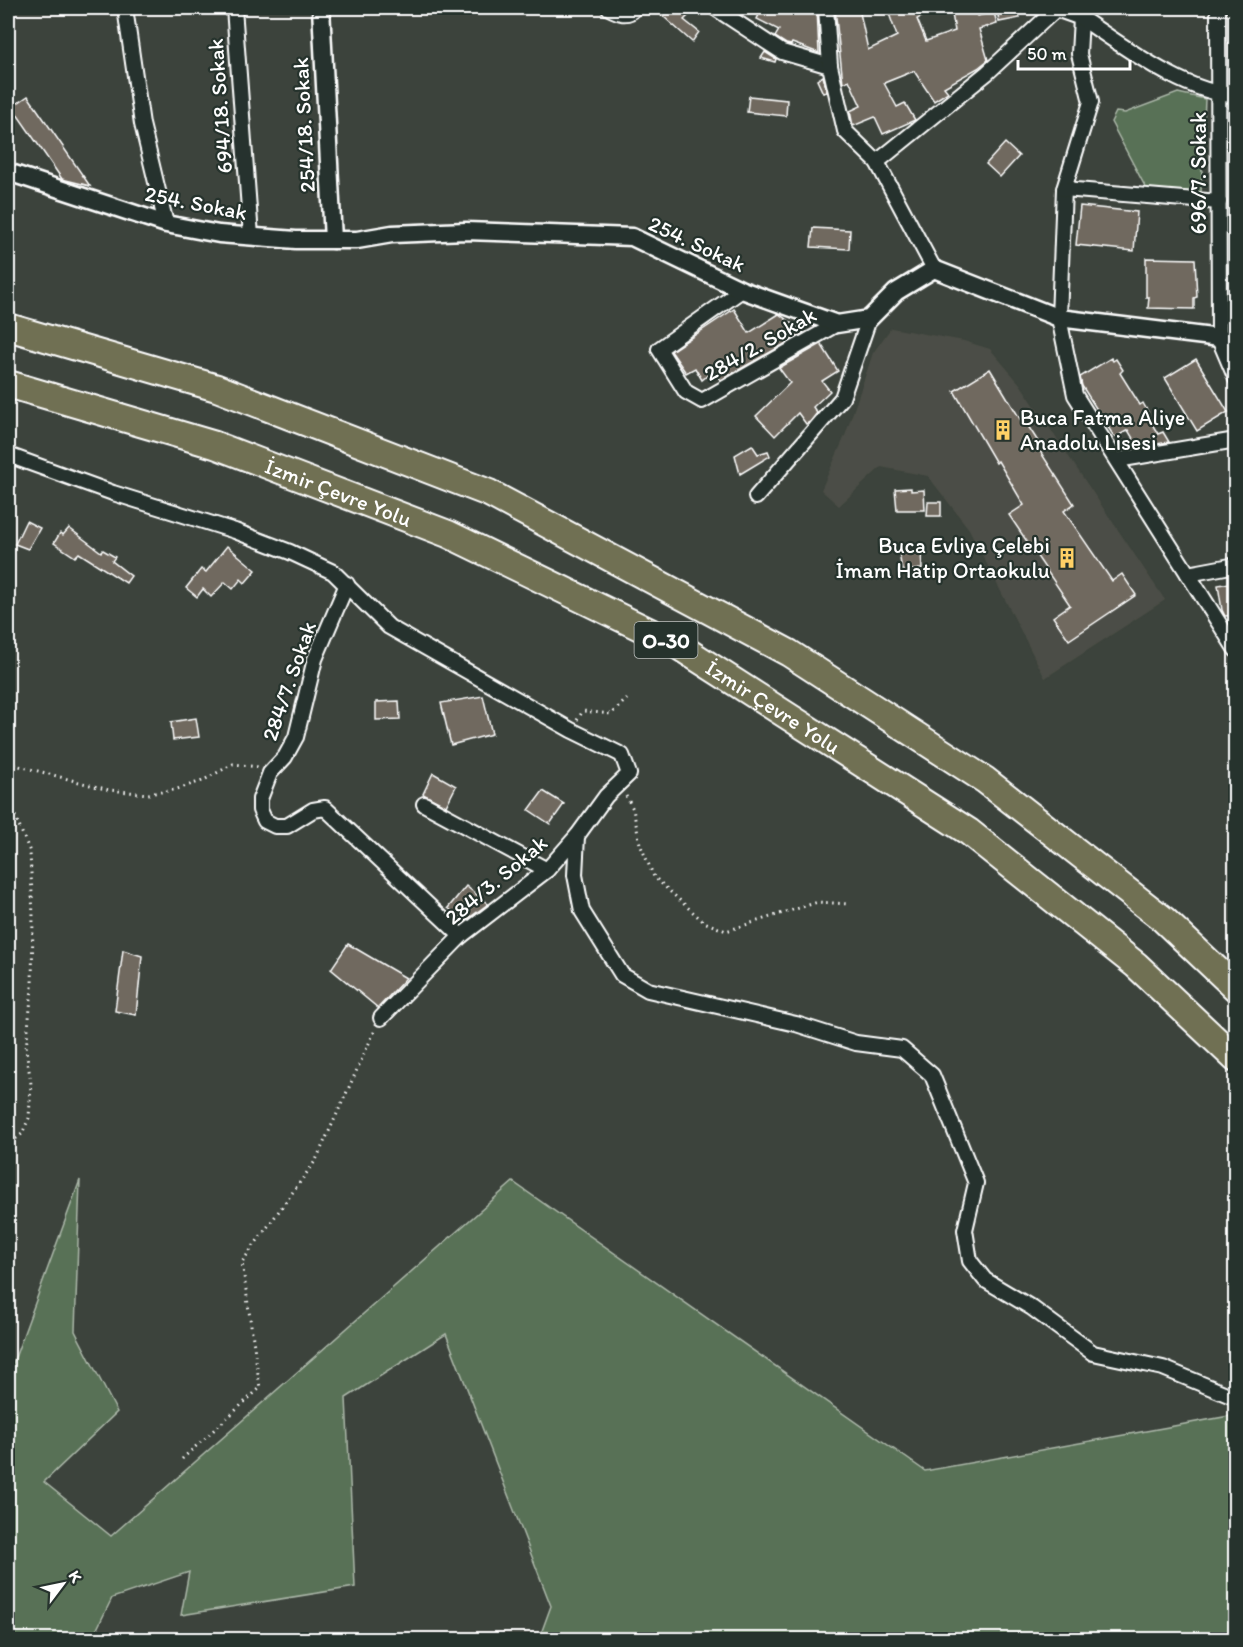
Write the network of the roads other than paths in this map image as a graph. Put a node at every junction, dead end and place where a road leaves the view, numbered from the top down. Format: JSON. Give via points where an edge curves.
{"nodes":[{"id":1,"x":125,"y":8,"type":"edge"},
{"id":2,"x":234,"y":8,"type":"edge"},
{"id":3,"x":321,"y":8,"type":"edge"},
{"id":4,"x":609,"y":8,"type":"edge"},
{"id":5,"x":635,"y":8,"type":"edge"},
{"id":6,"x":715,"y":8,"type":"edge"},
{"id":7,"x":826,"y":8,"type":"edge"},
{"id":8,"x":1054,"y":8,"type":"edge"},
{"id":9,"x":1218,"y":8,"type":"edge"},
{"id":10,"x":1082,"y":18,"type":"junction"},
{"id":11,"x":830,"y":66,"type":"junction"},
{"id":12,"x":1218,"y":95,"type":"junction"},
{"id":13,"x":1236,"y":95,"type":"edge"},
{"id":14,"x":877,"y":162,"type":"junction"},
{"id":15,"x":8,"y":172,"type":"edge"},
{"id":16,"x":1064,"y":189,"type":"junction"},
{"id":17,"x":1219,"y":202,"type":"junction"},
{"id":18,"x":166,"y":224,"type":"junction"},
{"id":19,"x":251,"y":236,"type":"junction"},
{"id":20,"x":333,"y":240,"type":"junction"},
{"id":21,"x":934,"y":269,"type":"junction"},
{"id":22,"x":742,"y":290,"type":"junction"},
{"id":23,"x":1059,"y":318,"type":"junction"},
{"id":24,"x":869,"y":319,"type":"junction"},
{"id":25,"x":837,"y":324,"type":"junction"},
{"id":26,"x":8,"y":327,"type":"edge"},
{"id":27,"x":1227,"y":339,"type":"edge"},
{"id":28,"x":1236,"y":379,"type":"edge"},
{"id":29,"x":8,"y":384,"type":"edge"},
{"id":30,"x":1236,"y":440,"type":"edge"},
{"id":31,"x":8,"y":455,"type":"edge"},
{"id":32,"x":1117,"y":460,"type":"junction"},
{"id":33,"x":756,"y":497,"type":"dead end"},
{"id":34,"x":1236,"y":565,"type":"edge"},
{"id":35,"x":1188,"y":574,"type":"junction"},
{"id":36,"x":347,"y":584,"type":"junction"},
{"id":37,"x":1229,"y":631,"type":"edge"},
{"id":38,"x":1236,"y":650,"type":"edge"},
{"id":39,"x":424,"y":804,"type":"dead end"},
{"id":40,"x":577,"y":836,"type":"junction"},
{"id":41,"x":547,"y":870,"type":"junction"},
{"id":42,"x":461,"y":936,"type":"junction"},
{"id":43,"x":1236,"y":988,"type":"edge"},
{"id":44,"x":381,"y":1018,"type":"road end"},
{"id":45,"x":1236,"y":1059,"type":"edge"},
{"id":46,"x":1236,"y":1398,"type":"edge"}],
"edges":[{"from":1,"to":18,"type":"street","via":[[142,124]]},
{"from":2,"to":19,"type":"street","name":"694/18. Sokak"},
{"from":3,"to":20,"type":"street","name":"254/18. Sokak"},
{"from":4,"to":5,"type":"street","via":[[621,14]]},
{"from":6,"to":11,"type":"street","via":[[782,52]]},
{"from":7,"to":11,"type":"street"},
{"from":8,"to":10,"type":"street"},
{"from":8,"to":14,"type":"street","via":[[987,73]]},
{"from":9,"to":12,"type":"street","name":"696/7. Sokak"},
{"from":10,"to":12,"type":"street","via":[[1147,61]]},
{"from":10,"to":16,"type":"street","via":[[1079,54],[1092,102]]},
{"from":11,"to":14,"type":"street","via":[[845,131]]},
{"from":12,"to":13,"type":"street"},
{"from":12,"to":17,"type":"street","name":"696/7. Sokak"},
{"from":14,"to":21,"type":"street"},
{"from":15,"to":18,"type":"street","name":"254. Sokak"},
{"from":16,"to":17,"type":"street"},
{"from":16,"to":23,"type":"street"},
{"from":17,"to":27,"type":"street","name":"696/7. Sokak"},
{"from":18,"to":19,"type":"street","name":"254. Sokak"},
{"from":19,"to":20,"type":"street","name":"254. Sokak"},
{"from":20,"to":22,"type":"street","name":"254. Sokak","via":[[466,231],[632,237]]},
{"from":21,"to":23,"type":"street"},
{"from":21,"to":24,"type":"street","via":[[896,292]]},
{"from":22,"to":25,"type":"street","name":"254. Sokak"},
{"from":22,"to":25,"type":"street","name":"284/2. Sokak","via":[[658,349],[686,392],[702,401]]},
{"from":23,"to":27,"type":"street"},
{"from":23,"to":32,"type":"street","via":[[1075,395]]},
{"from":24,"to":25,"type":"street","name":"254. Sokak"},
{"from":24,"to":33,"type":"street","via":[[842,398]]},
{"from":26,"to":43,"type":"highway","number":"O-30","via":[[217,388],[489,493],[789,653],[985,780],[1163,920]]},
{"from":27,"to":28,"type":"street"},
{"from":29,"to":45,"type":"highway","name":"İzmir Çevre Yolu","number":"O-30","via":[[215,445],[448,534],[677,645],[969,832],[1136,965]]},
{"from":30,"to":32,"type":"street"},
{"from":31,"to":36,"type":"street","via":[[290,552],[333,572]]},
{"from":32,"to":35,"type":"street"},
{"from":34,"to":35,"type":"street"},
{"from":35,"to":37,"type":"street"},
{"from":36,"to":40,"type":"street","name":"284/3. Sokak","via":[[360,602],[389,627],[622,755],[629,774],[606,796]]},
{"from":36,"to":42,"type":"street","name":"284/7. Sokak","via":[[315,659],[296,737],[270,773],[260,810],[265,821],[286,826],[313,810],[325,808]]},
{"from":37,"to":38,"type":"street"},
{"from":39,"to":41,"type":"street"},
{"from":40,"to":41,"type":"street","name":"284/3. Sokak"},
{"from":40,"to":46,"type":"street","via":[[575,875],[582,911],[622,975],[648,990],[856,1042],[902,1049],[932,1075],[976,1183],[965,1230],[970,1261],[985,1280],[1032,1308],[1093,1353],[1163,1368]]},
{"from":41,"to":42,"type":"street","name":"284/3. Sokak"},
{"from":42,"to":44,"type":"street","name":"284/3. Sokak"}]}
